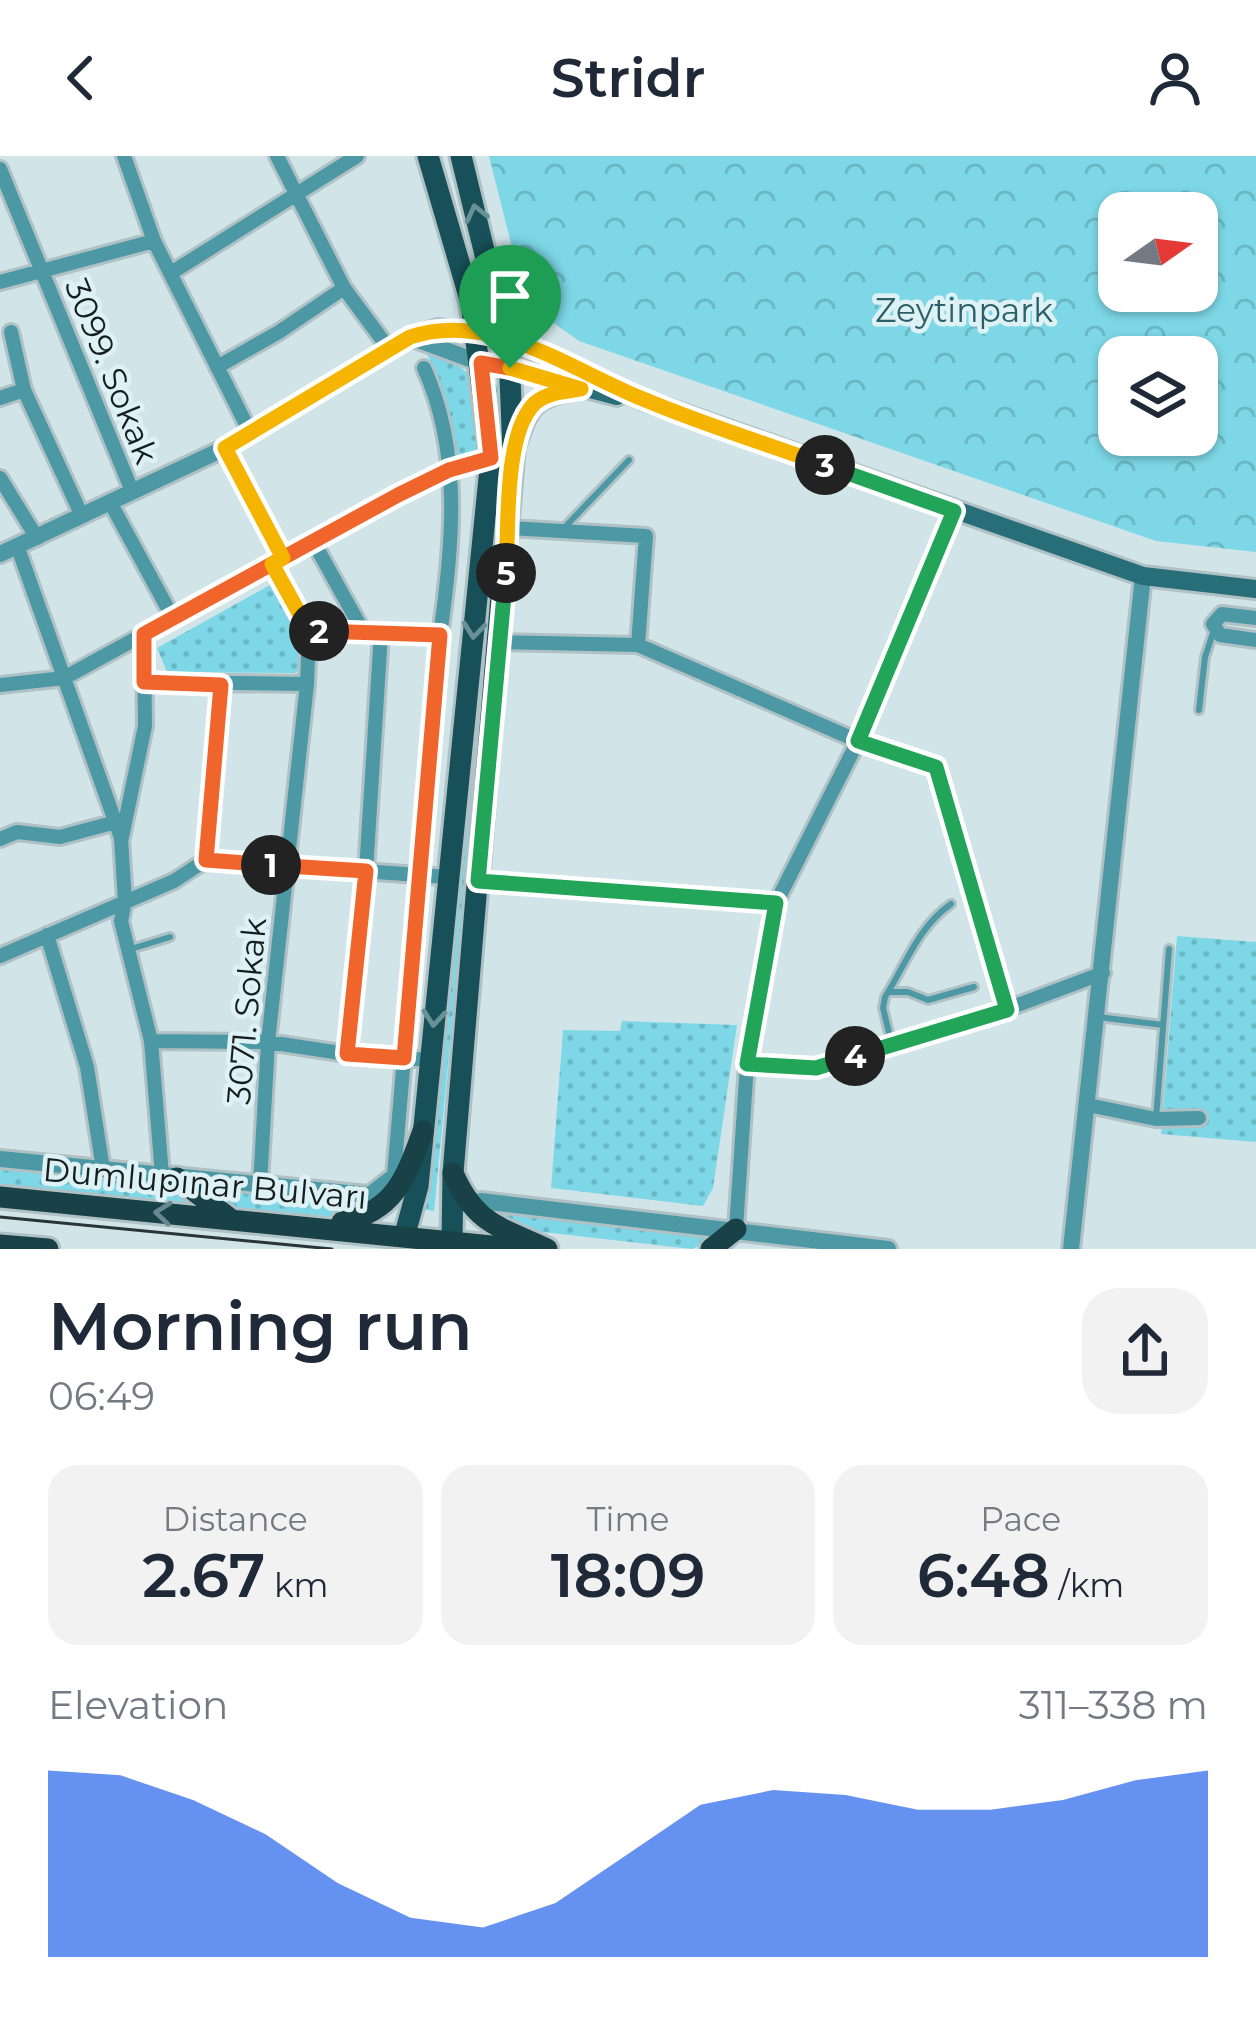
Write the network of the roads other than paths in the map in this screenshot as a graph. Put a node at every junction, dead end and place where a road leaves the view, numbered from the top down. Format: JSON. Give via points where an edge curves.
{"nodes":[{"id":1,"x":277,"y":156,"type":"edge"},
{"id":2,"x":357,"y":156,"type":"edge"},
{"id":3,"x":428,"y":156,"type":"edge"},
{"id":4,"x":461,"y":156,"type":"edge"},
{"id":5,"x":130,"y":158,"type":"edge"},
{"id":6,"x":1,"y":174,"type":"edge"},
{"id":7,"x":294,"y":193,"type":"junction"},
{"id":8,"x":154,"y":241,"type":"junction"},
{"id":9,"x":42,"y":271,"type":"junction"},
{"id":10,"x":171,"y":273,"type":"junction"},
{"id":11,"x":0,"y":282,"type":"edge"},
{"id":12,"x":344,"y":287,"type":"junction"},
{"id":13,"x":467,"y":292,"type":"junction"},
{"id":14,"x":438,"y":328,"type":"junction"},
{"id":15,"x":10,"y":332,"type":"dead end"},
{"id":16,"x":476,"y":332,"type":"junction"},
{"id":17,"x":410,"y":337,"type":"junction"},
{"id":18,"x":506,"y":337,"type":"junction"},
{"id":19,"x":389,"y":349,"type":"junction"},
{"id":20,"x":481,"y":363,"type":"junction"},
{"id":21,"x":217,"y":367,"type":"junction"},
{"id":22,"x":424,"y":368,"type":"dead end"},
{"id":23,"x":510,"y":368,"type":"junction"},
{"id":24,"x":581,"y":389,"type":"junction"},
{"id":25,"x":24,"y":390,"type":"junction"},
{"id":26,"x":0,"y":398,"type":"edge"},
{"id":27,"x":646,"y":401,"type":"junction"},
{"id":28,"x":250,"y":432,"type":"junction"},
{"id":29,"x":225,"y":448,"type":"junction"},
{"id":30,"x":502,"y":455,"type":"junction"},
{"id":31,"x":629,"y":460,"type":"dead end"},
{"id":32,"x":449,"y":470,"type":"junction"},
{"id":33,"x":0,"y":478,"type":"edge"},
{"id":34,"x":132,"y":491,"type":"junction"},
{"id":35,"x":110,"y":502,"type":"junction"},
{"id":36,"x":954,"y":511,"type":"junction"},
{"id":37,"x":82,"y":516,"type":"junction"},
{"id":38,"x":510,"y":528,"type":"junction"},
{"id":39,"x":561,"y":531,"type":"junction"},
{"id":40,"x":37,"y":538,"type":"junction"},
{"id":41,"x":313,"y":542,"type":"junction"},
{"id":42,"x":9,"y":551,"type":"edge"},
{"id":43,"x":278,"y":561,"type":"junction"},
{"id":44,"x":1143,"y":576,"type":"junction"},
{"id":45,"x":1256,"y":590,"type":"edge"},
{"id":46,"x":1256,"y":618,"type":"edge"},
{"id":47,"x":173,"y":619,"type":"junction"},
{"id":48,"x":309,"y":631,"type":"junction"},
{"id":49,"x":372,"y":633,"type":"junction"},
{"id":50,"x":1218,"y":633,"type":"junction"},
{"id":51,"x":144,"y":634,"type":"junction"},
{"id":52,"x":440,"y":635,"type":"junction"},
{"id":53,"x":1256,"y":640,"type":"edge"},
{"id":54,"x":500,"y":641,"type":"junction"},
{"id":55,"x":638,"y":645,"type":"junction"},
{"id":56,"x":64,"y":678,"type":"junction"},
{"id":57,"x":144,"y":682,"type":"junction"},
{"id":58,"x":308,"y":684,"type":"junction"},
{"id":59,"x":0,"y":685,"type":"edge"},
{"id":60,"x":221,"y":685,"type":"junction"},
{"id":61,"x":1199,"y":710,"type":"dead end"},
{"id":62,"x":858,"y":741,"type":"junction"},
{"id":63,"x":116,"y":822,"type":"junction"},
{"id":64,"x":122,"y":838,"type":"junction"},
{"id":65,"x":0,"y":839,"type":"edge"},
{"id":66,"x":206,"y":860,"type":"junction"},
{"id":67,"x":286,"y":866,"type":"junction"},
{"id":68,"x":366,"y":871,"type":"junction"},
{"id":69,"x":419,"y":875,"type":"junction"},
{"id":70,"x":447,"y":877,"type":"junction"},
{"id":71,"x":478,"y":881,"type":"junction"},
{"id":72,"x":124,"y":902,"type":"junction"},
{"id":73,"x":776,"y":903,"type":"junction"},
{"id":74,"x":951,"y":904,"type":"dead end"},
{"id":75,"x":47,"y":935,"type":"junction"},
{"id":76,"x":170,"y":937,"type":"dead end"},
{"id":77,"x":1169,"y":949,"type":"dead end"},
{"id":78,"x":2,"y":950,"type":"edge"},
{"id":79,"x":128,"y":951,"type":"junction"},
{"id":80,"x":1103,"y":973,"type":"junction"},
{"id":81,"x":974,"y":987,"type":"dead end"},
{"id":82,"x":888,"y":992,"type":"junction"},
{"id":83,"x":1007,"y":1010,"type":"junction"},
{"id":84,"x":1098,"y":1016,"type":"junction"},
{"id":85,"x":1163,"y":1024,"type":"junction"},
{"id":86,"x":151,"y":1041,"type":"junction"},
{"id":87,"x":268,"y":1042,"type":"junction"},
{"id":88,"x":892,"y":1044,"type":"junction"},
{"id":89,"x":347,"y":1054,"type":"junction"},
{"id":90,"x":404,"y":1058,"type":"junction"},
{"id":91,"x":430,"y":1060,"type":"junction"},
{"id":92,"x":747,"y":1064,"type":"junction"},
{"id":93,"x":1088,"y":1105,"type":"junction"},
{"id":94,"x":1199,"y":1118,"type":"dead end"},
{"id":95,"x":1156,"y":1119,"type":"junction"},
{"id":96,"x":423,"y":1131,"type":"junction"},
{"id":97,"x":0,"y":1159,"type":"edge"},
{"id":98,"x":103,"y":1169,"type":"junction"},
{"id":99,"x":453,"y":1173,"type":"junction"},
{"id":100,"x":170,"y":1177,"type":"junction"},
{"id":101,"x":260,"y":1185,"type":"junction"},
{"id":102,"x":368,"y":1195,"type":"joint"},
{"id":103,"x":0,"y":1197,"type":"edge"},
{"id":104,"x":481,"y":1201,"type":"dead end"},
{"id":105,"x":232,"y":1220,"type":"junction"},
{"id":106,"x":317,"y":1227,"type":"junction"},
{"id":107,"x":736,"y":1229,"type":"junction"},
{"id":108,"x":403,"y":1242,"type":"edge"},
{"id":109,"x":451,"y":1245,"type":"edge"},
{"id":110,"x":2,"y":1246,"type":"edge"},
{"id":111,"x":48,"y":1249,"type":"edge"},
{"id":112,"x":523,"y":1249,"type":"edge"},
{"id":113,"x":547,"y":1249,"type":"edge"},
{"id":114,"x":711,"y":1249,"type":"edge"},
{"id":115,"x":888,"y":1249,"type":"edge"},
{"id":116,"x":1071,"y":1249,"type":"edge"}],
"edges":[{"from":1,"to":7,"type":"street"},
{"from":2,"to":7,"type":"street"},
{"from":3,"to":13,"type":"main road"},
{"from":18,"to":4,"type":"main road","one_way":true},
{"from":5,"to":8,"type":"street"},
{"from":6,"to":9,"type":"street","name":"3099. Sokak"},
{"from":7,"to":10,"type":"street"},
{"from":7,"to":12,"type":"street"},
{"from":8,"to":9,"type":"street"},
{"from":8,"to":10,"type":"street"},
{"from":9,"to":11,"type":"street"},
{"from":9,"to":34,"type":"street","name":"3099. Sokak"},
{"from":10,"to":21,"type":"street"},
{"from":12,"to":19,"type":"street"},
{"from":12,"to":21,"type":"street"},
{"from":13,"to":14,"type":"street","via":[[458,317]]},
{"from":13,"to":16,"type":"main road"},
{"from":14,"to":16,"type":"street"},
{"from":14,"to":17,"type":"street"},
{"from":15,"to":25,"type":"street"},
{"from":16,"to":18,"type":"main road"},
{"from":16,"to":20,"type":"main road"},
{"from":17,"to":19,"type":"street"},
{"from":17,"to":20,"type":"street"},
{"from":18,"to":23,"type":"main road"},
{"from":18,"to":27,"type":"main road"},
{"from":19,"to":28,"type":"street"},
{"from":20,"to":23,"type":"main road"},
{"from":20,"to":30,"type":"main road"},
{"from":21,"to":28,"type":"street"},
{"from":22,"to":32,"type":"street"},
{"from":23,"to":24,"type":"main road"},
{"from":23,"to":30,"type":"main road"},
{"from":24,"to":27,"type":"main road"},
{"from":24,"to":30,"type":"main road","via":[[530,407]]},
{"from":25,"to":26,"type":"street"},
{"from":25,"to":37,"type":"street"},
{"from":27,"to":36,"type":"main road"},
{"from":28,"to":29,"type":"street"},
{"from":29,"to":34,"type":"street"},
{"from":29,"to":43,"type":"street","name":"3071. Sokak"},
{"from":30,"to":32,"type":"street"},
{"from":30,"to":38,"type":"main road"},
{"from":30,"to":70,"type":"main road","one_way":true},
{"from":31,"to":39,"type":"lane"},
{"from":32,"to":41,"type":"street"},
{"from":32,"to":52,"type":"street","via":[[453,548]]},
{"from":33,"to":40,"type":"street"},
{"from":34,"to":35,"type":"street"},
{"from":35,"to":37,"type":"street"},
{"from":35,"to":47,"type":"street"},
{"from":36,"to":44,"type":"main road"},
{"from":36,"to":62,"type":"street"},
{"from":37,"to":40,"type":"street"},
{"from":38,"to":39,"type":"street"},
{"from":38,"to":54,"type":"main road"},
{"from":39,"to":55,"type":"street","via":[[646,536]]},
{"from":40,"to":42,"type":"street"},
{"from":41,"to":43,"type":"street"},
{"from":41,"to":49,"type":"street"},
{"from":42,"to":56,"type":"street"},
{"from":43,"to":47,"type":"street"},
{"from":43,"to":48,"type":"street","name":"3071. Sokak"},
{"from":44,"to":45,"type":"main road"},
{"from":44,"to":80,"type":"street"},
{"from":46,"to":50,"type":"street","via":[[1222,614]]},
{"from":47,"to":51,"type":"street"},
{"from":48,"to":49,"type":"street"},
{"from":48,"to":58,"type":"street","name":"3071. Sokak"},
{"from":49,"to":52,"type":"street"},
{"from":49,"to":68,"type":"street"},
{"from":50,"to":53,"type":"street"},
{"from":50,"to":61,"type":"lane","via":[[1205,657]]},
{"from":51,"to":56,"type":"street"},
{"from":51,"to":57,"type":"street"},
{"from":52,"to":69,"type":"street"},
{"from":54,"to":55,"type":"street"},
{"from":54,"to":71,"type":"main road"},
{"from":55,"to":62,"type":"street"},
{"from":56,"to":59,"type":"street"},
{"from":56,"to":63,"type":"street"},
{"from":57,"to":60,"type":"street"},
{"from":57,"to":64,"type":"street","via":[[145,726]]},
{"from":58,"to":60,"type":"street"},
{"from":58,"to":67,"type":"street","name":"3071. Sokak"},
{"from":60,"to":66,"type":"street"},
{"from":62,"to":73,"type":"street"},
{"from":62,"to":83,"type":"street","via":[[936,767]]},
{"from":63,"to":64,"type":"street"},
{"from":63,"to":65,"type":"street","via":[[61,837],[17,832]]},
{"from":64,"to":72,"type":"street"},
{"from":66,"to":67,"type":"street"},
{"from":66,"to":72,"type":"street"},
{"from":67,"to":68,"type":"street"},
{"from":67,"to":87,"type":"street","name":"3071. Sokak"},
{"from":68,"to":69,"type":"street"},
{"from":68,"to":89,"type":"street"},
{"from":69,"to":70,"type":"street"},
{"from":69,"to":90,"type":"street"},
{"from":70,"to":91,"type":"main road","one_way":true},
{"from":71,"to":73,"type":"street"},
{"from":71,"to":99,"type":"main road"},
{"from":72,"to":75,"type":"street"},
{"from":72,"to":79,"type":"street"},
{"from":73,"to":92,"type":"street"},
{"from":74,"to":82,"type":"lane","via":[[919,936]]},
{"from":75,"to":78,"type":"street"},
{"from":75,"to":98,"type":"street","via":[[87,1067]]},
{"from":76,"to":79,"type":"lane"},
{"from":77,"to":85,"type":"lane"},
{"from":79,"to":86,"type":"street"},
{"from":80,"to":83,"type":"street"},
{"from":80,"to":84,"type":"street"},
{"from":81,"to":82,"type":"lane","via":[[928,1000]]},
{"from":82,"to":88,"type":"lane","via":[[883,1008]]},
{"from":83,"to":88,"type":"street"},
{"from":84,"to":85,"type":"lane"},
{"from":84,"to":93,"type":"street"},
{"from":85,"to":95,"type":"lane"},
{"from":86,"to":87,"type":"street"},
{"from":86,"to":100,"type":"street"},
{"from":87,"to":89,"type":"street"},
{"from":87,"to":101,"type":"street","name":"3071. Sokak"},
{"from":88,"to":92,"type":"street","via":[[816,1068]]},
{"from":89,"to":90,"type":"street"},
{"from":90,"to":91,"type":"street"},
{"from":90,"to":102,"type":"street","via":[[394,1175]]},
{"from":91,"to":96,"type":"main road"},
{"from":92,"to":107,"type":"street"},
{"from":93,"to":95,"type":"street"},
{"from":93,"to":116,"type":"street"},
{"from":94,"to":95,"type":"street"},
{"from":96,"to":106,"type":"highway","via":[[403,1185],[363,1218]]},
{"from":96,"to":108,"type":"main road"},
{"from":97,"to":98,"type":"street","name":"Dumlupınar Bulvarı"},
{"from":98,"to":100,"type":"street","name":"Dumlupınar Bulvarı"},
{"from":99,"to":109,"type":"main road"},
{"from":99,"to":113,"type":"highway","via":[[483,1219]]},
{"from":100,"to":101,"type":"street","name":"Dumlupınar Bulvarı"},
{"from":100,"to":105,"type":"highway"},
{"from":101,"to":102,"type":"street","name":"Dumlupınar Bulvarı"},
{"from":105,"to":103,"type":"highway","name":"Dumlupınar Bulvarı","one_way":true},
{"from":104,"to":107,"type":"street"},
{"from":105,"to":106,"type":"highway","name":"Dumlupınar Bulvarı"},
{"from":106,"to":108,"type":"highway","name":"Dumlupınar Bulvarı"},
{"from":107,"to":114,"type":"highway"},
{"from":107,"to":115,"type":"street"},
{"from":108,"to":109,"type":"highway","name":"Dumlupınar Bulvarı"},
{"from":109,"to":112,"type":"highway","name":"Dumlupınar Bulvarı"},
{"from":110,"to":111,"type":"highway"}]}
